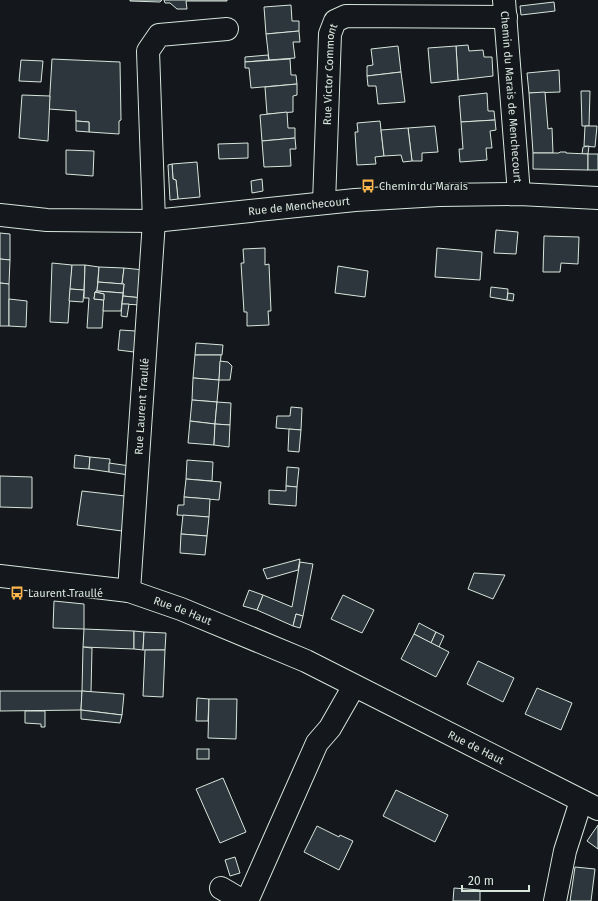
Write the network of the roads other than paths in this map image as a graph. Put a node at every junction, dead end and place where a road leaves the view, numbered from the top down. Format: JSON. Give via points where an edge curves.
{"nodes":[{"id":1,"x":505,"y":8,"type":"edge"},
{"id":2,"x":227,"y":29,"type":"dead end"},
{"id":3,"x":519,"y":194,"type":"junction"},
{"id":4,"x":598,"y":198,"type":"edge"},
{"id":5,"x":324,"y":203,"type":"junction"},
{"id":6,"x":0,"y":215,"type":"edge"},
{"id":7,"x":154,"y":221,"type":"junction"},
{"id":8,"x":0,"y":576,"type":"edge"},
{"id":9,"x":129,"y":591,"type":"junction"},
{"id":10,"x":354,"y":686,"type":"junction"},
{"id":11,"x":590,"y":805,"type":"edge"},
{"id":12,"x":221,"y":888,"type":"dead end"},
{"id":13,"x":243,"y":901,"type":"edge"},
{"id":14,"x":247,"y":901,"type":"edge"},
{"id":15,"x":555,"y":901,"type":"edge"}],
"edges":[{"from":1,"to":3,"type":"street","name":"Chemin du Marais de Menchecourt"},
{"from":1,"to":5,"type":"street","name":"Rue Victor Commont","via":[[346,16],[335,21],[330,34]]},
{"from":2,"to":7,"type":"street","name":"Rue Laurent Traullé","via":[[159,35],[148,51]]},
{"from":3,"to":4,"type":"street","name":"Rue de Menchecourt"},
{"from":3,"to":5,"type":"street","name":"Rue de Menchecourt","via":[[439,195]]},
{"from":5,"to":7,"type":"street","name":"Rue de Menchecourt"},
{"from":6,"to":7,"type":"street","name":"Rue de Menchecourt","via":[[47,220]]},
{"from":7,"to":9,"type":"street","name":"Rue Laurent Traullé"},
{"from":8,"to":9,"type":"street","name":"Rue de Haut"},
{"from":9,"to":10,"type":"street","name":"Rue de Haut","via":[[181,609],[306,662]]},
{"from":10,"to":11,"type":"street","name":"Rue de Haut"},
{"from":10,"to":14,"type":"street","via":[[330,728],[317,743]]},
{"from":11,"to":15,"type":"street","via":[[565,851]]},
{"from":12,"to":13,"type":"street"}]}
